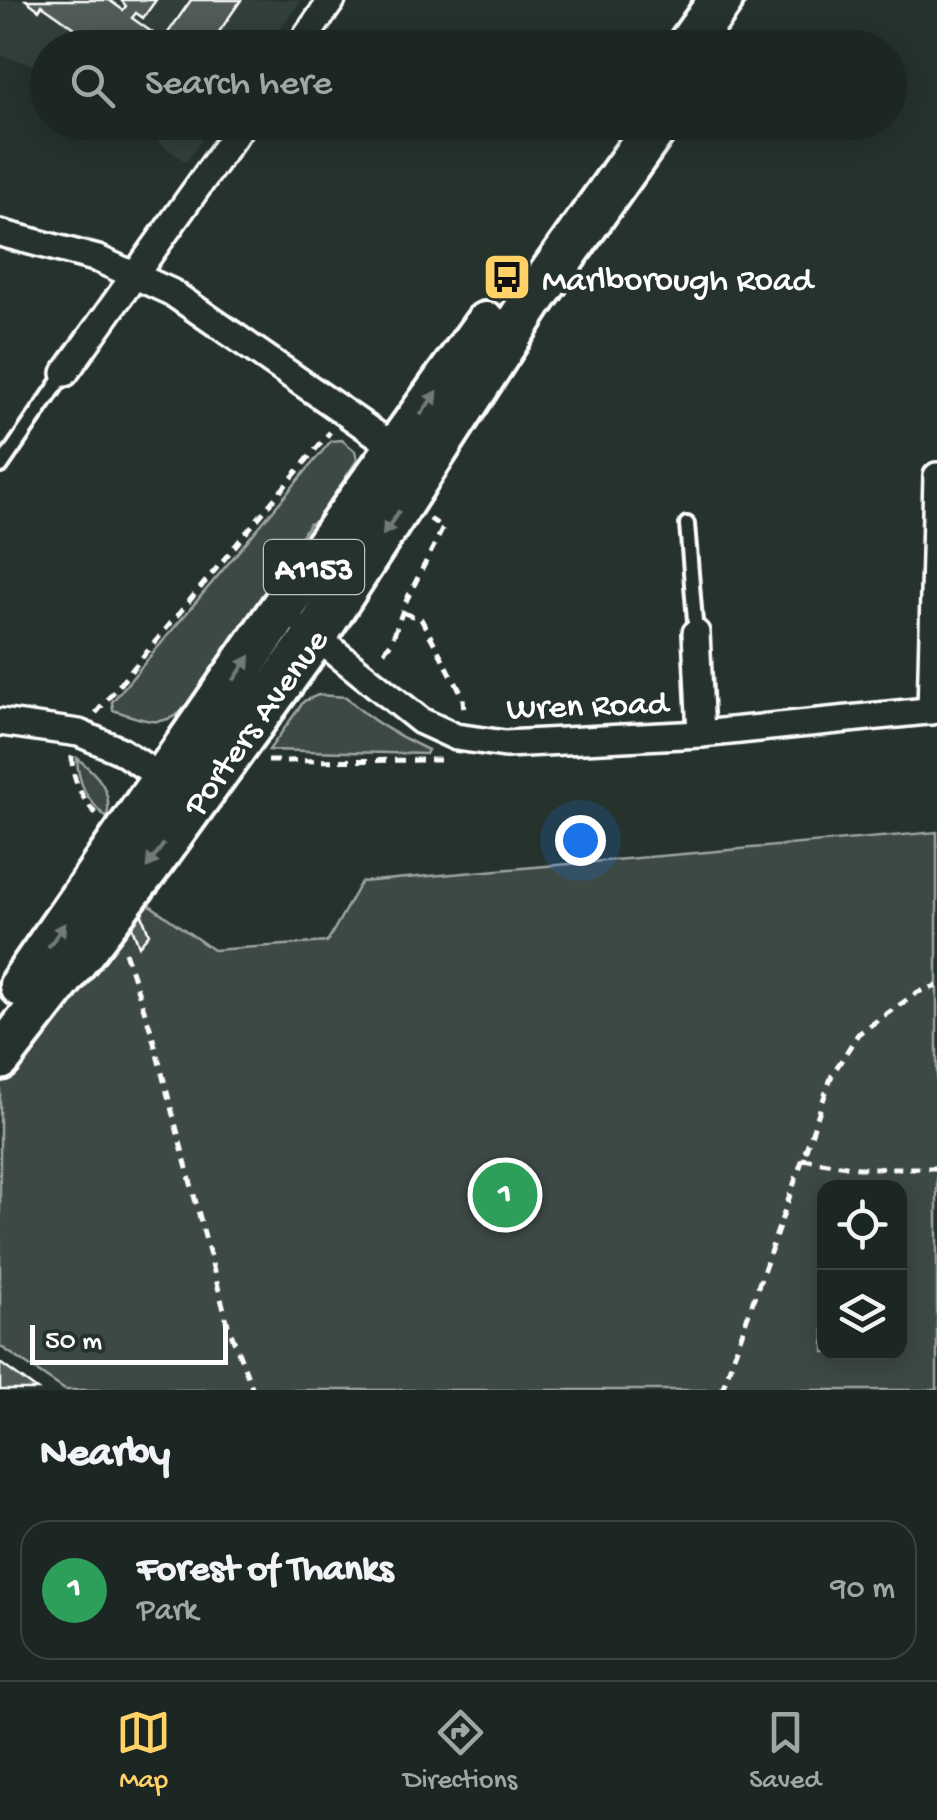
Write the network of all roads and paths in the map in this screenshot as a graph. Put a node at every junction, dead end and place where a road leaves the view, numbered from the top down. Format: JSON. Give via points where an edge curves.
{"nodes":[{"id":1,"x":332,"y":0,"type":"edge"},
{"id":2,"x":721,"y":0,"type":"edge"},
{"id":3,"x":746,"y":0,"type":"edge"},
{"id":4,"x":311,"y":30,"type":"edge"},
{"id":5,"x":700,"y":30,"type":"edge"},
{"id":6,"x":725,"y":30,"type":"edge"},
{"id":7,"x":231,"y":140,"type":"edge"},
{"id":8,"x":619,"y":140,"type":"edge"},
{"id":9,"x":646,"y":140,"type":"edge"},
{"id":10,"x":0,"y":233,"type":"edge"},
{"id":11,"x":136,"y":275,"type":"junction"},
{"id":12,"x":65,"y":374,"type":"joint"},
{"id":13,"x":335,"y":426,"type":"dead end"},
{"id":14,"x":396,"y":448,"type":"junction"},
{"id":15,"x":1,"y":466,"type":"edge"},
{"id":16,"x":937,"y":476,"type":"edge"},
{"id":17,"x":422,"y":514,"type":"dead end"},
{"id":18,"x":687,"y":524,"type":"dead end"},
{"id":19,"x":280,"y":611,"type":"junction"},
{"id":20,"x":404,"y":613,"type":"junction"},
{"id":21,"x":696,"y":633,"type":"joint"},
{"id":22,"x":316,"y":636,"type":"junction"},
{"id":23,"x":384,"y":651,"type":"dead end"},
{"id":24,"x":934,"y":711,"type":"edge"},
{"id":25,"x":96,"y":713,"type":"dead end"},
{"id":26,"x":0,"y":722,"type":"edge"},
{"id":27,"x":701,"y":734,"type":"junction"},
{"id":28,"x":456,"y":737,"type":"junction"},
{"id":29,"x":73,"y":753,"type":"dead end"},
{"id":30,"x":255,"y":762,"type":"dead end"},
{"id":31,"x":181,"y":790,"type":"junction"},
{"id":32,"x":107,"y":824,"type":"dead end"},
{"id":33,"x":123,"y":946,"type":"dead end"},
{"id":34,"x":937,"y":986,"type":"edge"},
{"id":35,"x":0,"y":1014,"type":"edge"},
{"id":36,"x":0,"y":1058,"type":"edge"},
{"id":37,"x":802,"y":1159,"type":"junction"},
{"id":38,"x":937,"y":1168,"type":"edge"},
{"id":39,"x":253,"y":1390,"type":"edge"},
{"id":40,"x":722,"y":1390,"type":"edge"}],
"edges":[{"from":1,"to":4,"type":"street"},
{"from":2,"to":5,"type":"main road"},
{"from":3,"to":6,"type":"main road"},
{"from":7,"to":11,"type":"street"},
{"from":14,"to":8,"type":"main road","name":"Porters Avenue","number":"A1153","one_way":true},
{"from":9,"to":22,"type":"main road","name":"Porters Avenue","number":"A1153","one_way":true,"via":[[534,298]]},
{"from":10,"to":11,"type":"street"},
{"from":11,"to":12,"type":"street"},
{"from":11,"to":14,"type":"street"},
{"from":12,"to":15,"type":"lane"},
{"from":13,"to":25,"type":"path"},
{"from":14,"to":19,"type":"main road","name":"Porters Avenue","number":"A1153"},
{"from":16,"to":24,"type":"street"},
{"from":17,"to":20,"type":"path","via":[[442,528]]},
{"from":18,"to":21,"type":"lane"},
{"from":19,"to":22,"type":"street","name":"Wren Road"},
{"from":31,"to":19,"type":"main road","name":"Porters Avenue","number":"A1153","one_way":true},
{"from":20,"to":23,"type":"path"},
{"from":20,"to":28,"type":"path","via":[[420,619],[463,696],[464,722]]},
{"from":21,"to":27,"type":"street"},
{"from":22,"to":28,"type":"street","name":"Wren Road","via":[[421,721]]},
{"from":22,"to":31,"type":"main road","name":"Porters Avenue","number":"A1153"},
{"from":24,"to":27,"type":"street","name":"Wren Road"},
{"from":26,"to":31,"type":"street","via":[[79,733]]},
{"from":27,"to":28,"type":"street","name":"Wren Road","via":[[505,744]]},
{"from":28,"to":30,"type":"path","via":[[445,760]]},
{"from":29,"to":32,"type":"path","via":[[83,798]]},
{"from":35,"to":31,"type":"main road","name":"Porters Avenue","number":"A1153","one_way":true},
{"from":31,"to":36,"type":"main road","name":"Porters Avenue","number":"A1153","one_way":true},
{"from":33,"to":39,"type":"path","via":[[152,1030],[228,1325]]},
{"from":34,"to":37,"type":"path","via":[[858,1034],[832,1075]]},
{"from":37,"to":38,"type":"path","via":[[860,1168]]},
{"from":37,"to":40,"type":"path"}]}
